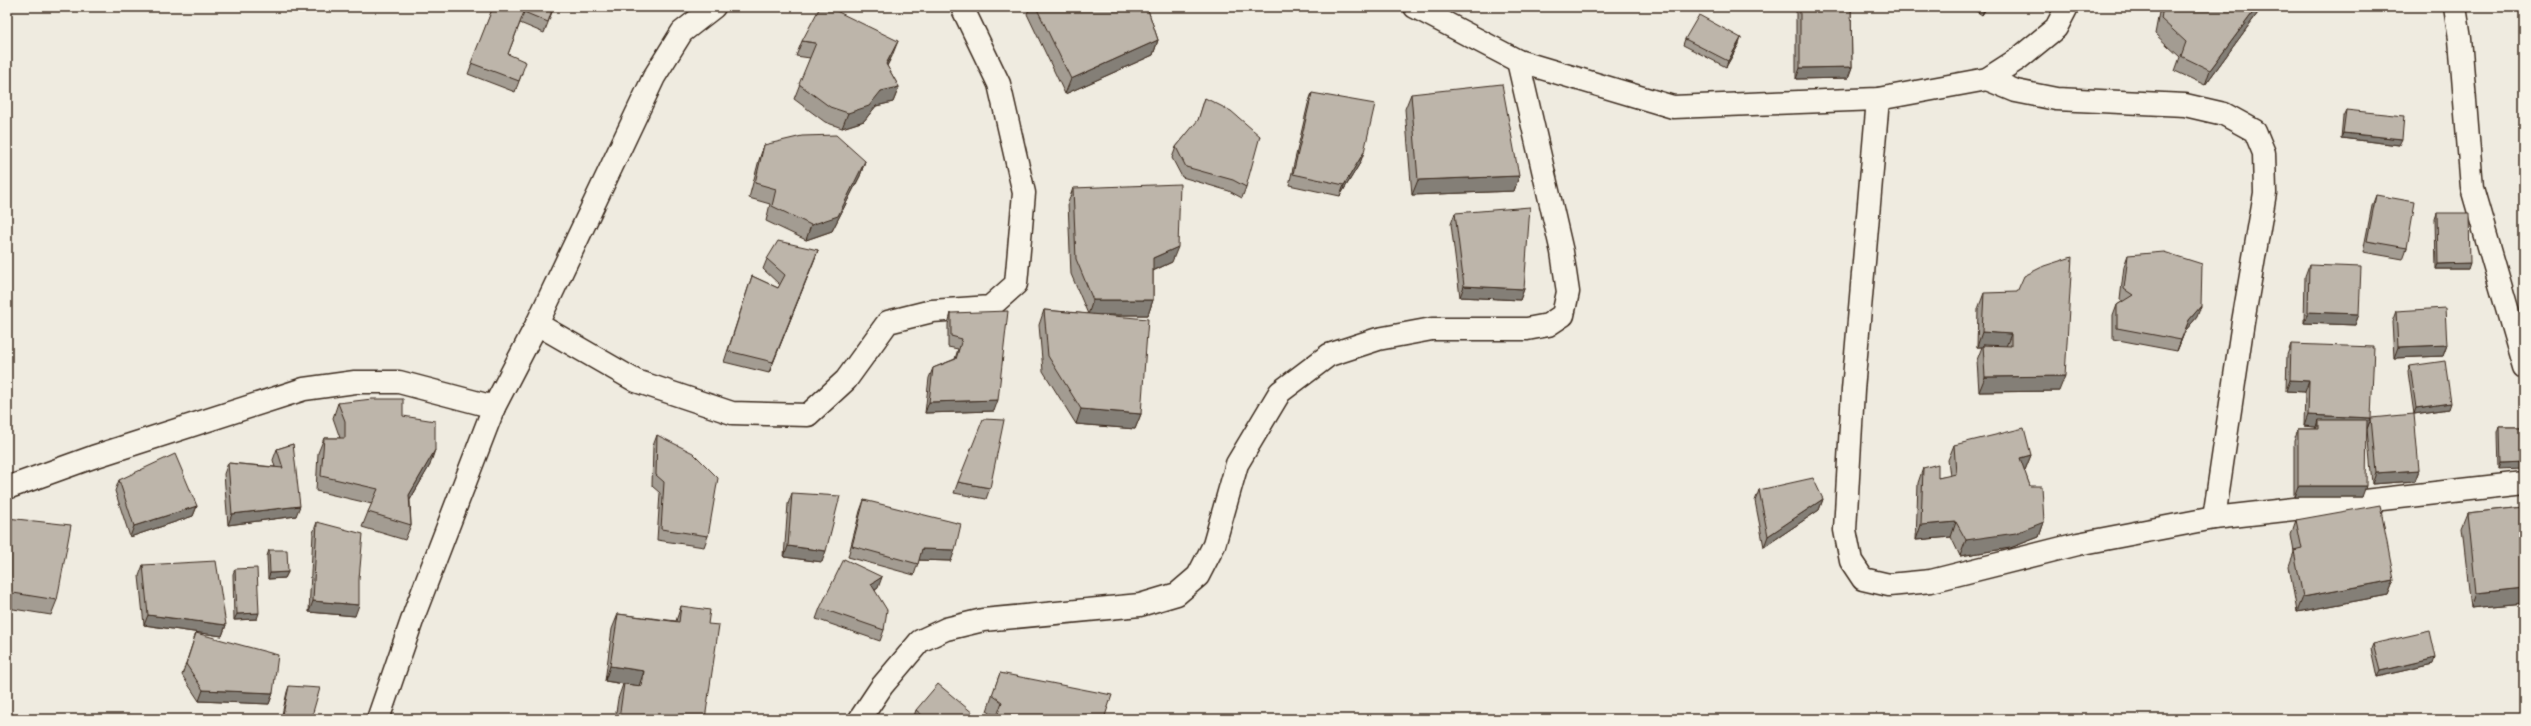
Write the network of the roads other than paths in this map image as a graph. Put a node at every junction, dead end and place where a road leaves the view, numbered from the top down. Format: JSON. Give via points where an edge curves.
{"nodes":[{"id":1,"x":714,"y":7,"type":"edge"},
{"id":2,"x":962,"y":7,"type":"edge"},
{"id":3,"x":1415,"y":7,"type":"edge"},
{"id":4,"x":2067,"y":7,"type":"edge"},
{"id":5,"x":2455,"y":7,"type":"edge"},
{"id":6,"x":1518,"y":61,"type":"junction"},
{"id":7,"x":1987,"y":79,"type":"junction"},
{"id":8,"x":1878,"y":99,"type":"junction"},
{"id":9,"x":537,"y":324,"type":"junction"},
{"id":10,"x":2524,"y":367,"type":"edge"},
{"id":11,"x":494,"y":408,"type":"junction"},
{"id":12,"x":2524,"y":483,"type":"edge"},
{"id":13,"x":7,"y":488,"type":"edge"},
{"id":14,"x":2214,"y":518,"type":"junction"},
{"id":15,"x":378,"y":719,"type":"edge"},
{"id":16,"x":860,"y":719,"type":"edge"}],
"edges":[{"from":1,"to":9,"type":"street","via":[[682,32],[654,77]]},
{"from":2,"to":9,"type":"street","via":[[998,84],[1024,193],[1016,284],[990,307],[932,311],[888,322],[846,380],[808,415],[732,413],[643,384]]},
{"from":3,"to":6,"type":"street"},
{"from":4,"to":7,"type":"street","via":[[2056,28],[2018,59]]},
{"from":5,"to":10,"type":"street","via":[[2472,188]]},
{"from":6,"to":8,"type":"street","via":[[1672,107]]},
{"from":6,"to":16,"type":"street","via":[[1562,252],[1568,292],[1563,316],[1548,325],[1527,329],[1432,329],[1378,339],[1329,355],[1280,392],[1237,464],[1214,545],[1198,576],[1177,594],[1140,605],[983,620],[946,629],[920,641],[882,686]]},
{"from":7,"to":8,"type":"street"},
{"from":7,"to":14,"type":"street","via":[[2016,91],[2056,99],[2185,105],[2224,114],[2255,132],[2264,153],[2265,193]]},
{"from":8,"to":14,"type":"street","via":[[1853,390],[1845,530],[1851,561],[1863,580],[1889,585],[1931,581],[2078,544]]},
{"from":9,"to":11,"type":"street"},
{"from":11,"to":13,"type":"street","via":[[400,382],[355,382],[304,389],[93,457]]},
{"from":11,"to":15,"type":"street","via":[[415,612]]},
{"from":12,"to":14,"type":"street"}]}
